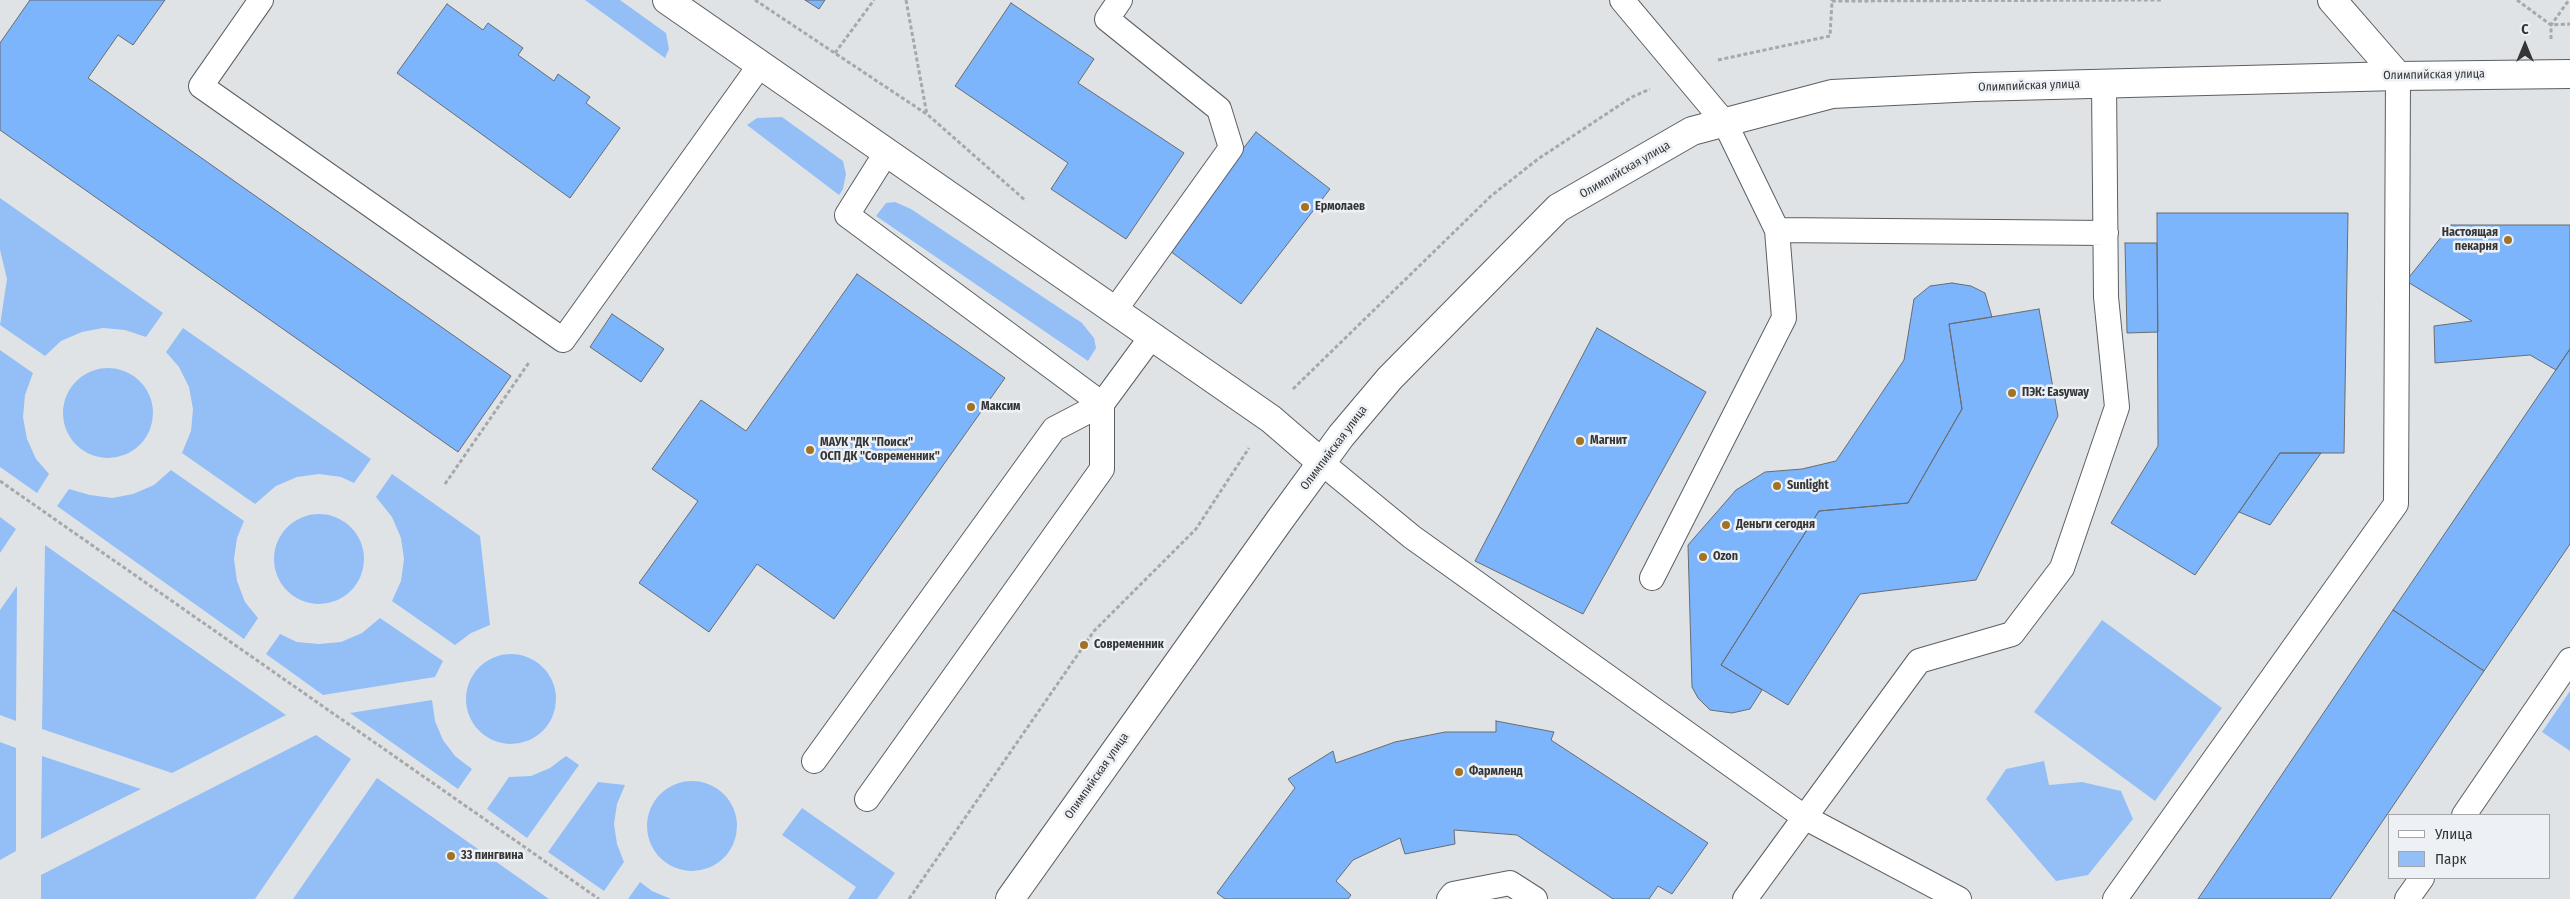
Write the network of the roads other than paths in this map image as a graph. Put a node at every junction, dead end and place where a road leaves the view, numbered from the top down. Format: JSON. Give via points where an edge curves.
{"nodes":[{"id":1,"x":261,"y":0,"type":"edge"},
{"id":2,"x":668,"y":0,"type":"edge"},
{"id":3,"x":1120,"y":0,"type":"edge"},
{"id":4,"x":1622,"y":0,"type":"edge"},
{"id":5,"x":2332,"y":0,"type":"edge"},
{"id":6,"x":760,"y":65,"type":"junction"},
{"id":7,"x":2570,"y":74,"type":"edge"},
{"id":8,"x":2398,"y":76,"type":"junction"},
{"id":9,"x":2104,"y":84,"type":"junction"},
{"id":10,"x":1725,"y":123,"type":"junction"},
{"id":11,"x":886,"y":152,"type":"junction"},
{"id":12,"x":1777,"y":230,"type":"junction"},
{"id":13,"x":2106,"y":233,"type":"junction"},
{"id":14,"x":1114,"y":310,"type":"junction"},
{"id":15,"x":1152,"y":336,"type":"junction"},
{"id":16,"x":1102,"y":404,"type":"junction"},
{"id":17,"x":1322,"y":463,"type":"junction"},
{"id":18,"x":1652,"y":578,"type":"dead end"},
{"id":19,"x":2570,"y":660,"type":"edge"},
{"id":20,"x":814,"y":761,"type":"dead end"},
{"id":21,"x":868,"y":799,"type":"dead end"},
{"id":22,"x":2465,"y":814,"type":"edge"},
{"id":23,"x":1804,"y":817,"type":"junction"},
{"id":24,"x":2421,"y":879,"type":"edge"},
{"id":25,"x":1010,"y":899,"type":"edge"},
{"id":26,"x":1449,"y":899,"type":"edge"},
{"id":27,"x":1535,"y":899,"type":"edge"},
{"id":28,"x":1745,"y":899,"type":"edge"},
{"id":29,"x":1959,"y":899,"type":"edge"},
{"id":30,"x":2115,"y":899,"type":"edge"},
{"id":31,"x":2407,"y":899,"type":"edge"}],
"edges":[{"from":1,"to":6,"type":"lane","via":[[201,86],[563,340]]},
{"from":2,"to":6,"type":"street"},
{"from":3,"to":14,"type":"lane","via":[[1107,19],[1219,109],[1231,148]]},
{"from":4,"to":10,"type":"lane"},
{"from":5,"to":8,"type":"street"},
{"from":6,"to":11,"type":"street"},
{"from":7,"to":8,"type":"street","name":"Олимпийская улица"},
{"from":8,"to":9,"type":"street","name":"Олимпийская улица"},
{"from":8,"to":30,"type":"lane","via":[[2396,504]]},
{"from":9,"to":10,"type":"street","name":"Олимпийская улица","via":[[1832,94]]},
{"from":9,"to":13,"type":"lane"},
{"from":10,"to":12,"type":"lane"},
{"from":10,"to":17,"type":"street","name":"Олимпийская улица","via":[[1692,132],[1558,208],[1390,378]]},
{"from":11,"to":14,"type":"street"},
{"from":11,"to":16,"type":"lane","via":[[847,215]]},
{"from":12,"to":13,"type":"lane"},
{"from":12,"to":18,"type":"lane","via":[[1784,318]]},
{"from":13,"to":23,"type":"lane","via":[[2106,297],[2118,407],[2062,568],[2012,634],[1919,661]]},
{"from":14,"to":15,"type":"street"},
{"from":15,"to":16,"type":"lane"},
{"from":15,"to":17,"type":"street","via":[[1271,419]]},
{"from":16,"to":20,"type":"lane","via":[[1054,429]]},
{"from":16,"to":21,"type":"lane","via":[[1102,469]]},
{"from":17,"to":23,"type":"lane","via":[[1412,537]]},
{"from":17,"to":25,"type":"street","name":"Олимпийская улица"},
{"from":19,"to":22,"type":"lane"},
{"from":23,"to":28,"type":"lane"},
{"from":23,"to":29,"type":"lane"},
{"from":24,"to":31,"type":"lane"},
{"from":26,"to":27,"type":"lane","via":[[1452,894],[1510,883]]}]}
